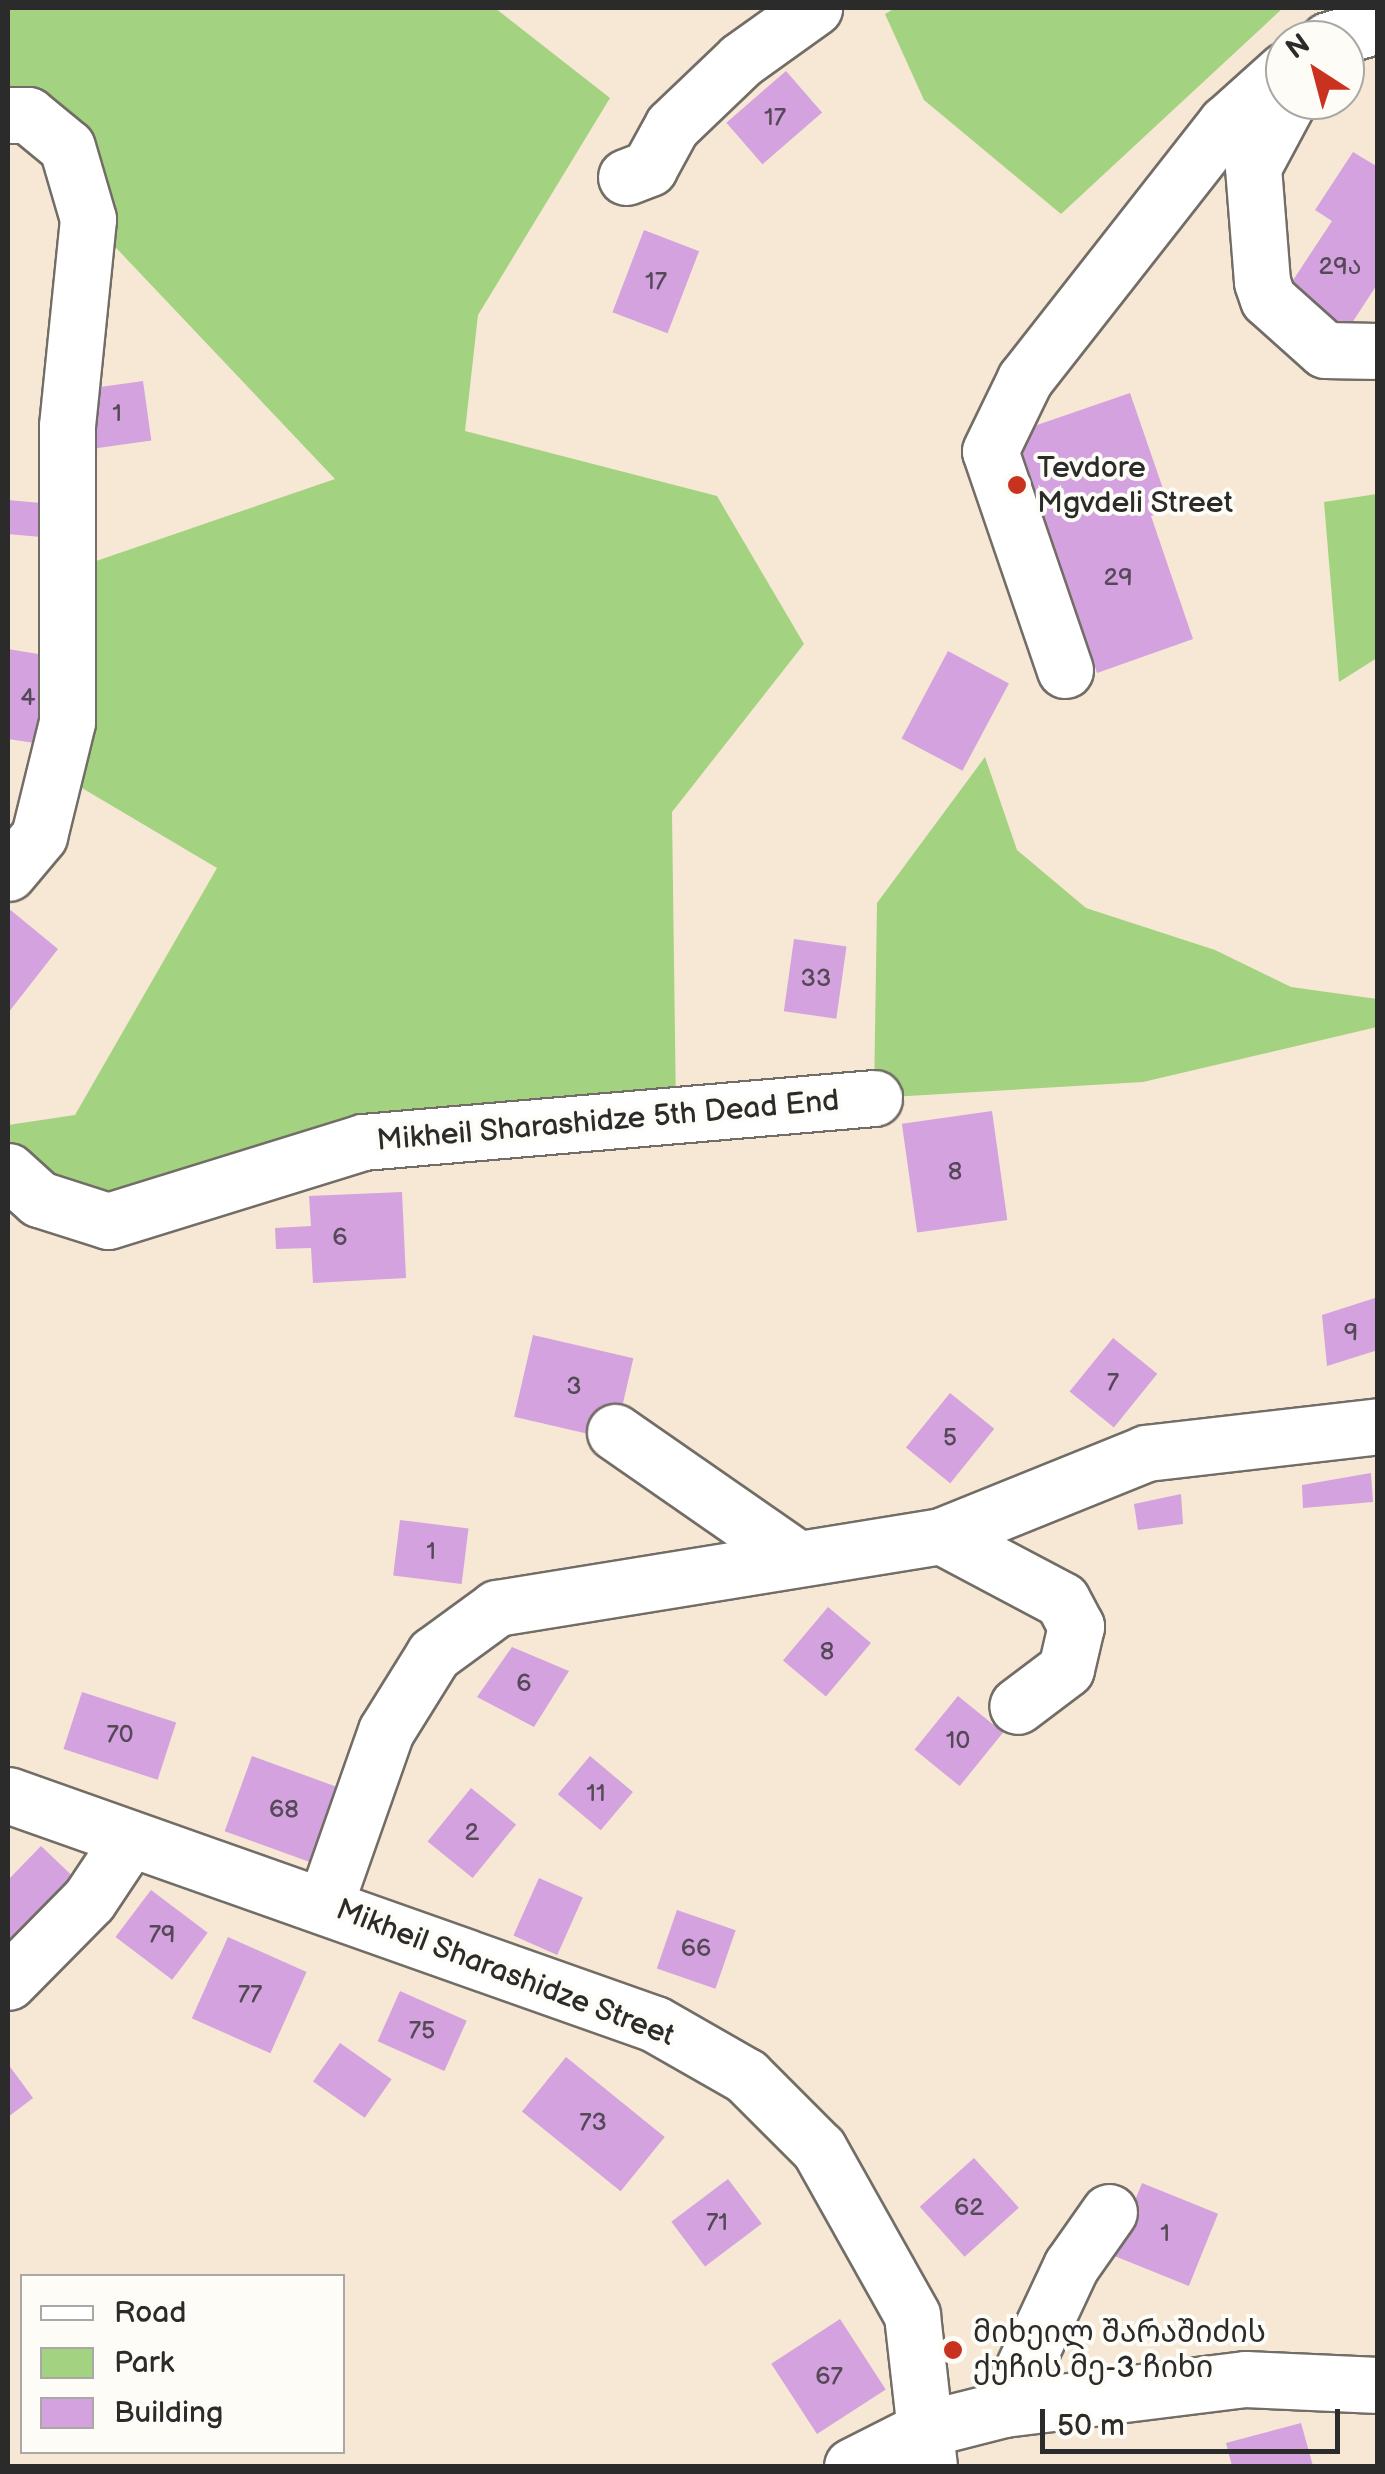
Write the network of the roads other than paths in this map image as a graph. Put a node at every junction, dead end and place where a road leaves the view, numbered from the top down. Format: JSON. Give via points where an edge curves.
{"nodes":[{"id":1,"x":814,"y":8,"type":"edge"},
{"id":2,"x":1265,"y":88,"type":"edge"},
{"id":3,"x":8,"y":116,"type":"edge"},
{"id":4,"x":1278,"y":120,"type":"edge"},
{"id":5,"x":626,"y":176,"type":"dead end"},
{"id":6,"x":1378,"y":351,"type":"edge"},
{"id":7,"x":1066,"y":670,"type":"dead end"},
{"id":8,"x":8,"y":873,"type":"edge"},
{"id":9,"x":874,"y":1098,"type":"dead end"},
{"id":10,"x":8,"y":1171,"type":"edge"},
{"id":11,"x":1378,"y":1426,"type":"edge"},
{"id":12,"x":615,"y":1432,"type":"dead end"},
{"id":13,"x":941,"y":1536,"type":"junction"},
{"id":14,"x":795,"y":1558,"type":"junction"},
{"id":15,"x":1016,"y":1706,"type":"dead end"},
{"id":16,"x":8,"y":1796,"type":"edge"},
{"id":17,"x":129,"y":1840,"type":"junction"},
{"id":18,"x":324,"y":1904,"type":"junction"},
{"id":19,"x":8,"y":1982,"type":"edge"},
{"id":20,"x":1109,"y":2212,"type":"dead end"},
{"id":21,"x":1378,"y":2385,"type":"edge"},
{"id":22,"x":1004,"y":2409,"type":"junction"},
{"id":23,"x":927,"y":2448,"type":"edge"},
{"id":24,"x":852,"y":2466,"type":"edge"}],
"edges":[{"from":1,"to":5,"type":"street","via":[[741,60],[672,126],[649,168]]},
{"from":2,"to":7,"type":"street","via":[[1226,123],[1025,379],[990,452]]},
{"from":3,"to":8,"type":"street","via":[[28,115],[67,148],[88,219],[67,426],[68,722],[39,836]]},
{"from":4,"to":6,"type":"street","via":[[1253,167],[1268,300],[1324,350]]},
{"from":9,"to":10,"type":"street","name":"Mikheil Sharashidze 5th Dead End","via":[[363,1142],[108,1221],[39,1199]]},
{"from":11,"to":13,"type":"street","via":[[1146,1453]]},
{"from":12,"to":14,"type":"street"},
{"from":13,"to":14,"type":"street"},
{"from":13,"to":15,"type":"street","via":[[1062,1600],[1076,1626],[1066,1670]]},
{"from":14,"to":18,"type":"street","via":[[496,1608],[434,1654],[386,1731]]},
{"from":16,"to":17,"type":"street","name":"Mikheil Sharashidze Street"},
{"from":17,"to":18,"type":"street","name":"Mikheil Sharashidze Street"},
{"from":17,"to":19,"type":"street","via":[[90,1900]]},
{"from":18,"to":23,"type":"street","name":"Mikheil Sharashidze Street","via":[[655,2024],[746,2076],[820,2149],[912,2315]]},
{"from":20,"to":22,"type":"street","via":[[1071,2266]]},
{"from":21,"to":22,"type":"street","via":[[1245,2379]]},
{"from":22,"to":23,"type":"street"},
{"from":23,"to":24,"type":"street"}]}
